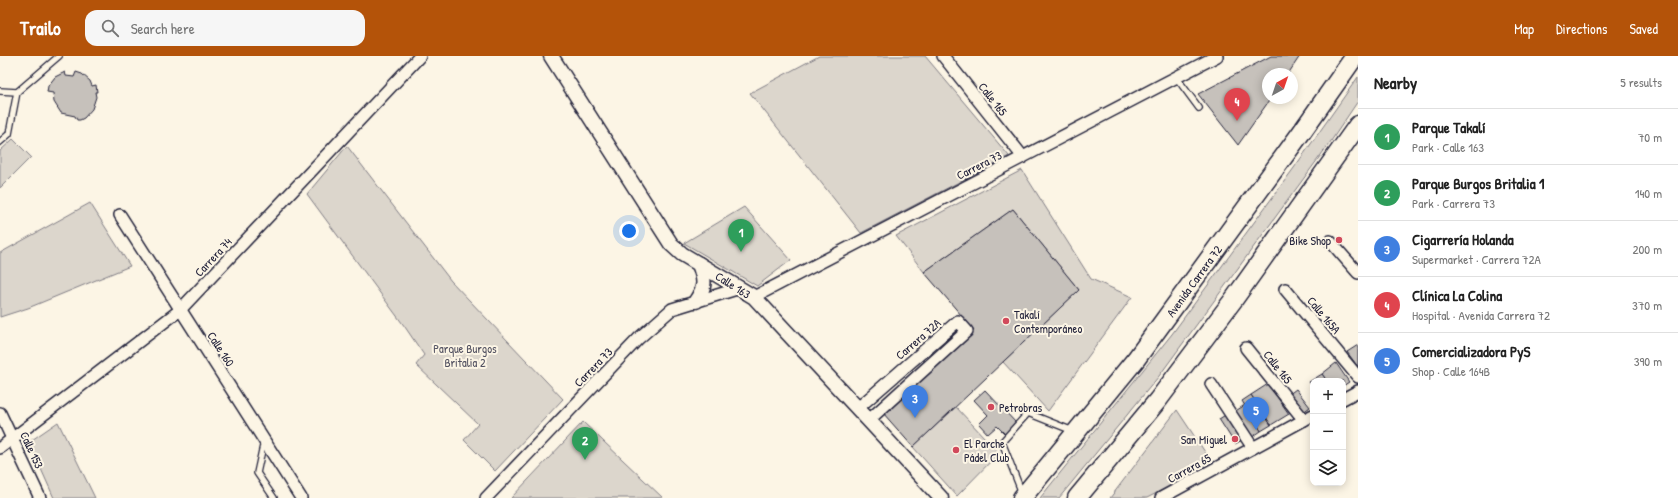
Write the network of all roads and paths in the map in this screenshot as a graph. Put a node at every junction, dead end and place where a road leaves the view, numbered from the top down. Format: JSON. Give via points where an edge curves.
{"nodes":[{"id":1,"x":59,"y":56,"type":"edge"},
{"id":2,"x":420,"y":56,"type":"edge"},
{"id":3,"x":551,"y":56,"type":"edge"},
{"id":4,"x":944,"y":56,"type":"edge"},
{"id":5,"x":1216,"y":56,"type":"edge"},
{"id":6,"x":1355,"y":56,"type":"edge"},
{"id":7,"x":1198,"y":60,"type":"edge"},
{"id":8,"x":1176,"y":77,"type":"junction"},
{"id":9,"x":0,"y":91,"type":"edge"},
{"id":10,"x":17,"y":92,"type":"junction"},
{"id":11,"x":1199,"y":108,"type":"dead end"},
{"id":12,"x":1358,"y":125,"type":"edge"},
{"id":13,"x":0,"y":142,"type":"edge"},
{"id":14,"x":1023,"y":157,"type":"junction"},
{"id":15,"x":120,"y":215,"type":"dead end"},
{"id":16,"x":1330,"y":241,"type":"dead end"},
{"id":17,"x":699,"y":264,"type":"junction"},
{"id":18,"x":1358,"y":273,"type":"edge"},
{"id":19,"x":740,"y":288,"type":"junction"},
{"id":20,"x":1285,"y":289,"type":"dead end"},
{"id":21,"x":754,"y":297,"type":"junction"},
{"id":22,"x":696,"y":301,"type":"junction"},
{"id":23,"x":180,"y":310,"type":"junction"},
{"id":24,"x":1246,"y":348,"type":"dead end"},
{"id":25,"x":1358,"y":377,"type":"edge"},
{"id":26,"x":1211,"y":384,"type":"dead end"},
{"id":27,"x":885,"y":385,"type":"junction"},
{"id":28,"x":1358,"y":391,"type":"edge"},
{"id":29,"x":895,"y":396,"type":"junction"},
{"id":30,"x":1346,"y":397,"type":"edge"},
{"id":31,"x":858,"y":408,"type":"junction"},
{"id":32,"x":0,"y":413,"type":"edge"},
{"id":33,"x":1308,"y":418,"type":"edge"},
{"id":34,"x":869,"y":420,"type":"junction"},
{"id":35,"x":1077,"y":432,"type":"junction"},
{"id":36,"x":12,"y":438,"type":"junction"},
{"id":37,"x":264,"y":440,"type":"junction"},
{"id":38,"x":0,"y":448,"type":"edge"},
{"id":39,"x":1253,"y":448,"type":"junction"},
{"id":40,"x":1023,"y":497,"type":"edge"},
{"id":41,"x":40,"y":498,"type":"edge"},
{"id":42,"x":274,"y":498,"type":"edge"},
{"id":43,"x":301,"y":498,"type":"edge"},
{"id":44,"x":486,"y":498,"type":"edge"},
{"id":45,"x":941,"y":498,"type":"edge"},
{"id":46,"x":1076,"y":498,"type":"edge"},
{"id":47,"x":1161,"y":498,"type":"edge"}],
"edges":[{"from":1,"to":10,"type":"lane"},
{"from":2,"to":23,"type":"street","name":"Carrera 74"},
{"from":3,"to":17,"type":"street","name":"Calle 163","via":[[663,233],[682,254]]},
{"from":4,"to":14,"type":"street","name":"Calle 165"},
{"from":5,"to":7,"type":"street","name":"Carrera 73"},
{"from":6,"to":35,"type":"highway","name":"Avenida Carrera 72","via":[[1165,320]]},
{"from":7,"to":8,"type":"street","name":"Carrera 73"},
{"from":8,"to":11,"type":"lane"},
{"from":8,"to":14,"type":"street","name":"Carrera 73"},
{"from":9,"to":10,"type":"lane"},
{"from":10,"to":13,"type":"lane","via":[[9,134]]},
{"from":12,"to":46,"type":"highway","via":[[1158,400]]},
{"from":14,"to":21,"type":"street","name":"Carrera 73"},
{"from":15,"to":23,"type":"street","name":"Calle 160"},
{"from":16,"to":18,"type":"street"},
{"from":17,"to":19,"type":"street","name":"Calle 163"},
{"from":17,"to":22,"type":"street","via":[[704,284],[702,293]]},
{"from":19,"to":21,"type":"street","name":"Calle 163"},
{"from":19,"to":22,"type":"street","name":"Carrera 73"},
{"from":20,"to":25,"type":"street","name":"Calle 165A"},
{"from":21,"to":31,"type":"street","name":"Calle 163"},
{"from":22,"to":44,"type":"street","name":"Carrera 73","via":[[672,309],[638,338]]},
{"from":23,"to":36,"type":"street","name":"Carrera 74"},
{"from":23,"to":37,"type":"street","name":"Calle 160"},
{"from":24,"to":33,"type":"street","name":"Calle 165"},
{"from":26,"to":39,"type":"street"},
{"from":27,"to":29,"type":"street"},
{"from":27,"to":29,"type":"street","name":"Carrera 72A","via":[[958,321],[966,331]]},
{"from":27,"to":31,"type":"street","name":"Carrera 72A"},
{"from":28,"to":30,"type":"street"},
{"from":29,"to":34,"type":"street","name":"Carrera 72A"},
{"from":31,"to":34,"type":"street","name":"Calle 163"},
{"from":32,"to":36,"type":"street","name":"Calle 153"},
{"from":33,"to":39,"type":"street","name":"Carrera 65"},
{"from":34,"to":45,"type":"street","name":"Calle 163"},
{"from":35,"to":40,"type":"highway","name":"Avenida Carrera 72"},
{"from":35,"to":40,"type":"lane","via":[[1028,413],[1002,442]]},
{"from":36,"to":38,"type":"street","name":"Carrera 74"},
{"from":36,"to":41,"type":"street","name":"Calle 153"},
{"from":37,"to":42,"type":"lane","via":[[256,474]]},
{"from":37,"to":43,"type":"street","name":"Calle 160"},
{"from":39,"to":47,"type":"street","name":"Carrera 65"}]}
